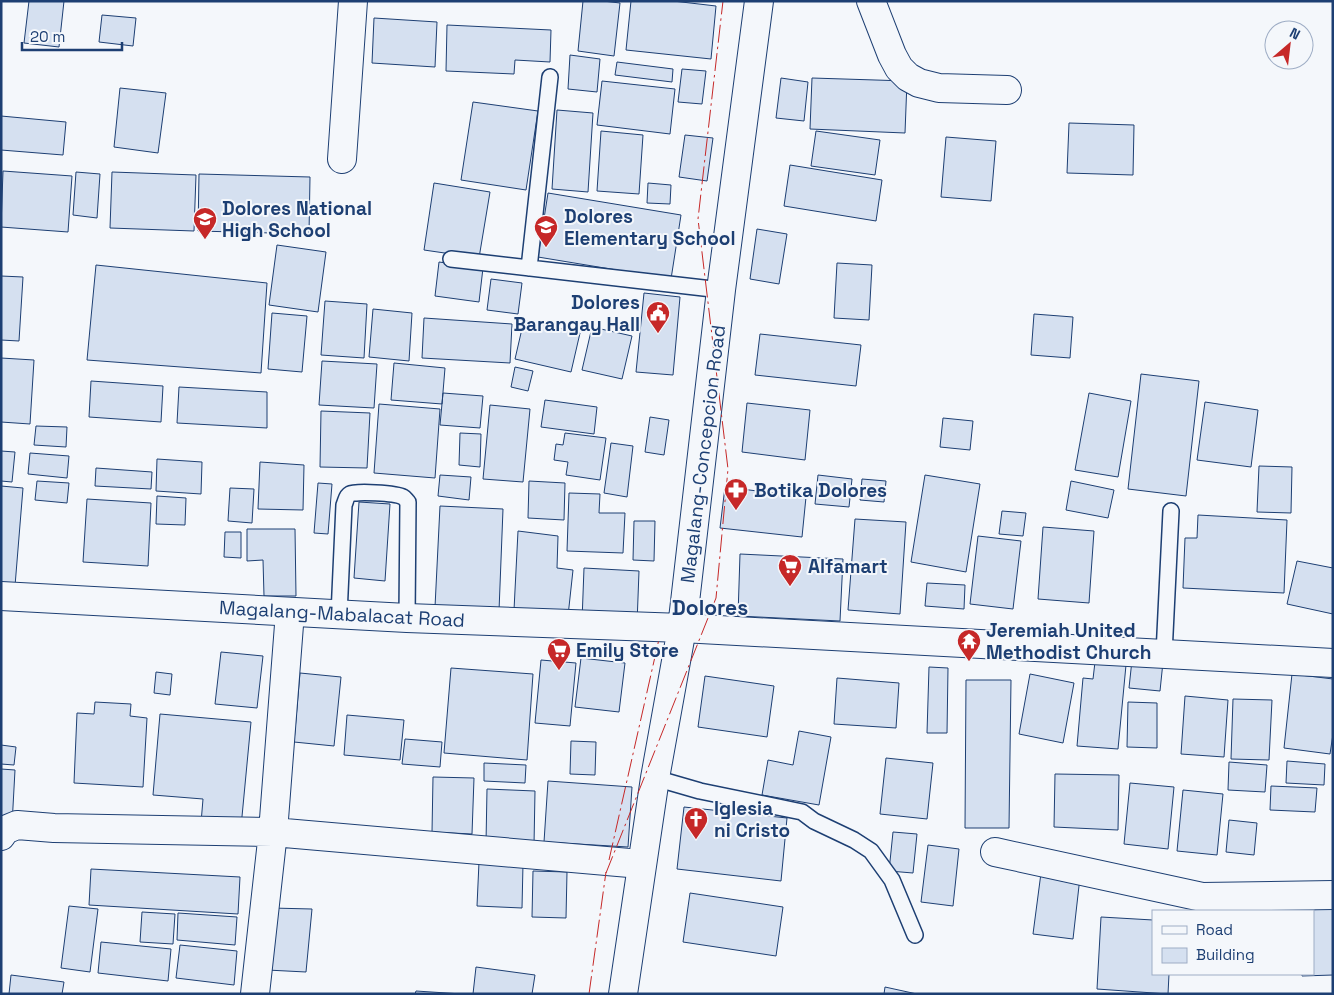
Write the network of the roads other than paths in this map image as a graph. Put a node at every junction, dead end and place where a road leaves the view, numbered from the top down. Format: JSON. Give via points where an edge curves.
{"nodes":[{"id":1,"x":353,"y":1,"type":"edge"},
{"id":2,"x":759,"y":1,"type":"edge"},
{"id":3,"x":871,"y":1,"type":"edge"},
{"id":4,"x":550,"y":77,"type":"dead end"},
{"id":5,"x":1007,"y":90,"type":"dead end"},
{"id":6,"x":342,"y":159,"type":"dead end"},
{"id":7,"x":451,"y":259,"type":"dead end"},
{"id":8,"x":529,"y":268,"type":"junction"},
{"id":9,"x":722,"y":290,"type":"junction"},
{"id":10,"x":1171,"y":511,"type":"dead end"},
{"id":11,"x":1,"y":596,"type":"edge"},
{"id":12,"x":290,"y":612,"type":"junction"},
{"id":13,"x":339,"y":615,"type":"junction"},
{"id":14,"x":407,"y":618,"type":"junction"},
{"id":15,"x":682,"y":628,"type":"junction"},
{"id":16,"x":1164,"y":654,"type":"junction"},
{"id":17,"x":1333,"y":663,"type":"edge"},
{"id":18,"x":655,"y":778,"type":"junction"},
{"id":19,"x":273,"y":832,"type":"junction"},
{"id":20,"x":1,"y":836,"type":"edge"},
{"id":21,"x":995,"y":852,"type":"dead end"},
{"id":22,"x":641,"y":864,"type":"junction"},
{"id":23,"x":1333,"y":895,"type":"edge"},
{"id":24,"x":915,"y":935,"type":"dead end"},
{"id":25,"x":255,"y":994,"type":"edge"},
{"id":26,"x":623,"y":994,"type":"edge"}],
"edges":[{"from":1,"to":6,"type":"street"},
{"from":2,"to":9,"type":"street","name":"Magalang-Concepcion Road"},
{"from":3,"to":5,"type":"street","via":[[892,55],[908,77],[939,88]]},
{"from":4,"to":8,"type":"lane"},
{"from":7,"to":8,"type":"lane"},
{"from":8,"to":9,"type":"lane"},
{"from":9,"to":15,"type":"street","name":"Magalang-Concepcion Road"},
{"from":10,"to":16,"type":"lane"},
{"from":11,"to":12,"type":"street","name":"Magalang-Mabalacat Road"},
{"from":12,"to":13,"type":"street","name":"Magalang-Mabalacat Road"},
{"from":12,"to":19,"type":"street"},
{"from":13,"to":14,"type":"street","name":"Magalang-Mabalacat Road"},
{"from":13,"to":14,"type":"lane","via":[[344,505],[351,493],[372,493],[398,495],[408,502]]},
{"from":14,"to":15,"type":"street","name":"Magalang-Mabalacat Road"},
{"from":15,"to":16,"type":"street","name":"Magalang-Mabalacat Road"},
{"from":15,"to":18,"type":"street","name":"Magalang-Concepcion Road"},
{"from":16,"to":17,"type":"street","name":"Magalang-Mabalacat Road"},
{"from":18,"to":22,"type":"street","name":"Magalang-Concepcion Road"},
{"from":18,"to":24,"type":"lane","via":[[700,791],[802,812],[854,840],[871,851],[892,880]]},
{"from":19,"to":20,"type":"street","via":[[17,825],[5,830]]},
{"from":19,"to":22,"type":"street"},
{"from":19,"to":25,"type":"street"},
{"from":21,"to":23,"type":"street","via":[[1202,897]]},
{"from":22,"to":26,"type":"street","name":"Magalang-Concepcion Road"}]}
